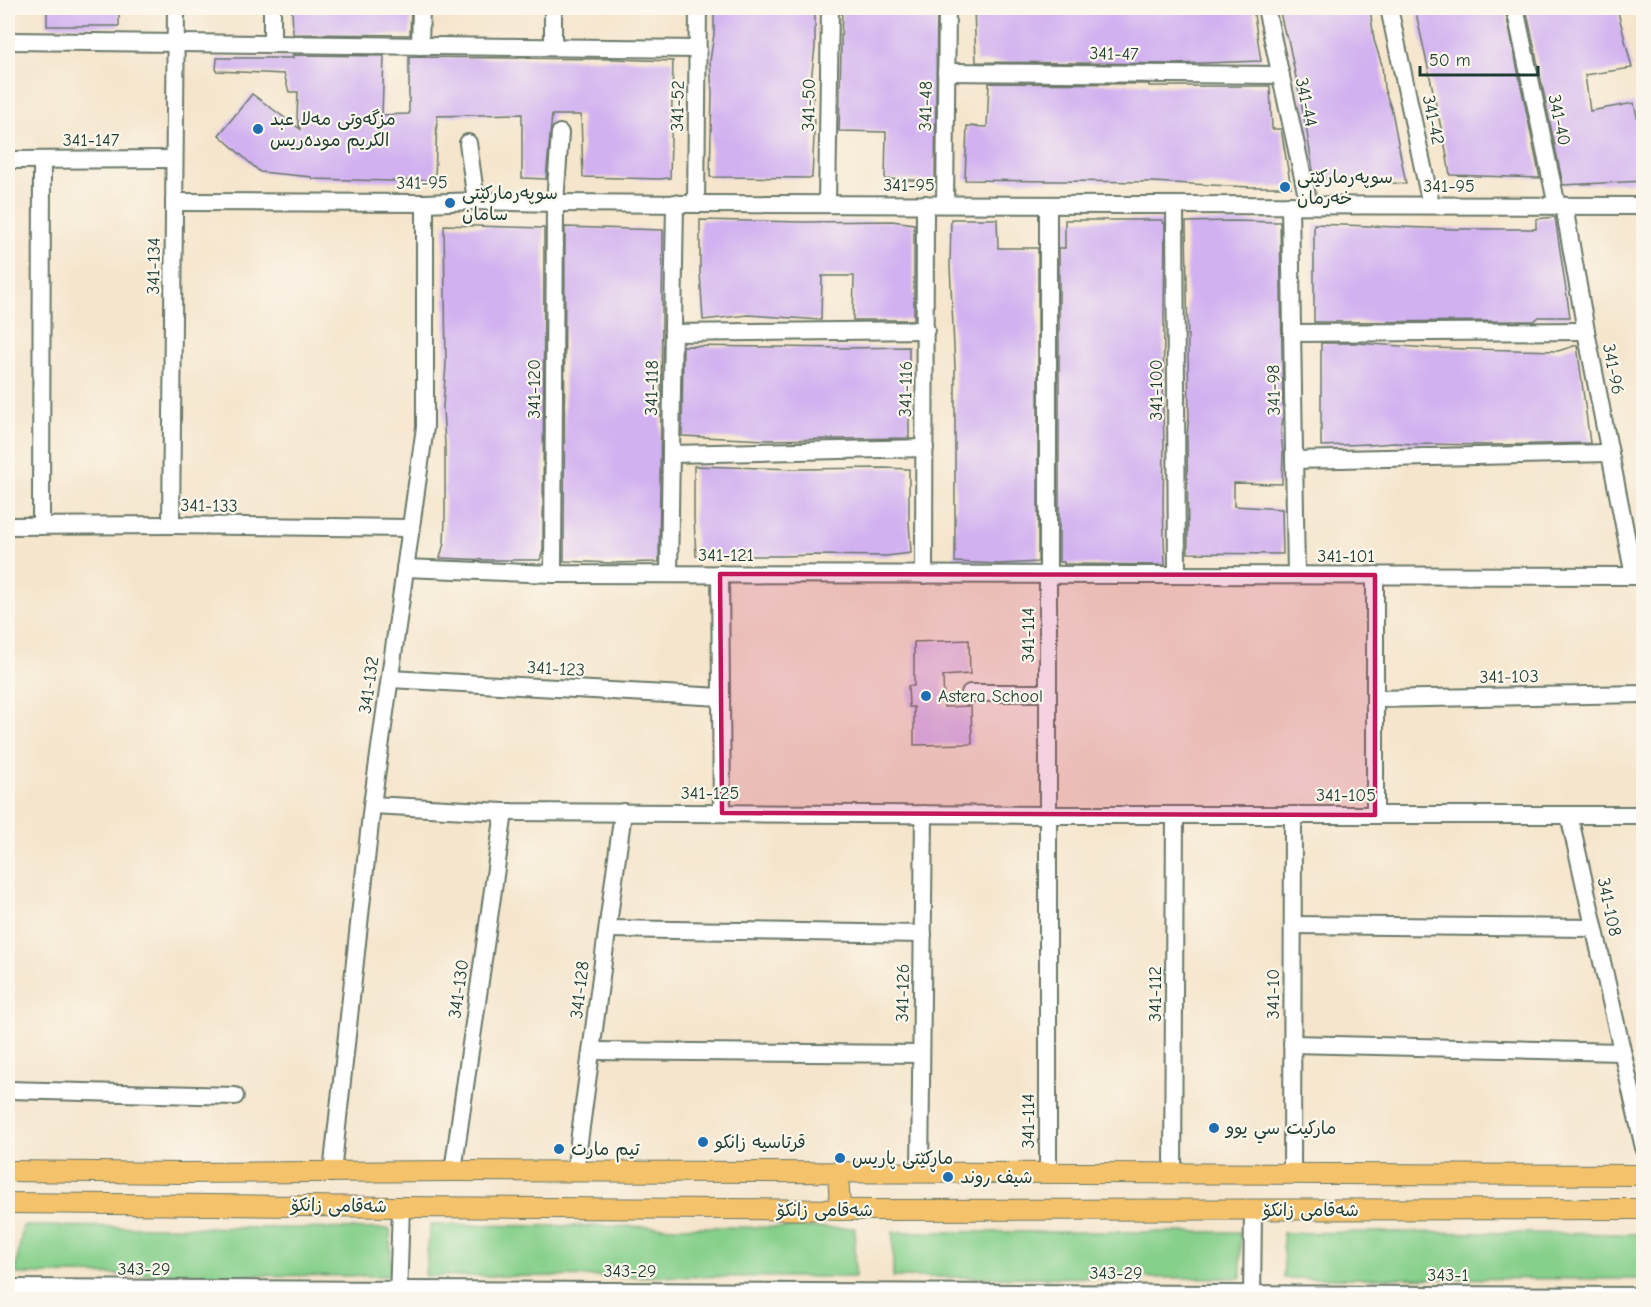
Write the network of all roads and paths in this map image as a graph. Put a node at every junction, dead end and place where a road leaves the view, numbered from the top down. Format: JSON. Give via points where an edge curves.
{"nodes":[{"id":1,"x":176,"y":8,"type":"edge"},
{"id":2,"x":272,"y":8,"type":"edge"},
{"id":3,"x":421,"y":8,"type":"edge"},
{"id":4,"x":553,"y":8,"type":"edge"},
{"id":5,"x":698,"y":8,"type":"edge"},
{"id":6,"x":830,"y":8,"type":"edge"},
{"id":7,"x":947,"y":8,"type":"edge"},
{"id":8,"x":1266,"y":8,"type":"edge"},
{"id":9,"x":1389,"y":8,"type":"edge"},
{"id":10,"x":1515,"y":8,"type":"edge"},
{"id":11,"x":8,"y":41,"type":"edge"},
{"id":12,"x":176,"y":43,"type":"junction"},
{"id":13,"x":272,"y":44,"type":"junction"},
{"id":14,"x":420,"y":46,"type":"junction"},
{"id":15,"x":553,"y":47,"type":"junction"},
{"id":16,"x":698,"y":49,"type":"junction"},
{"id":17,"x":946,"y":72,"type":"junction"},
{"id":18,"x":1281,"y":75,"type":"junction"},
{"id":19,"x":560,"y":133,"type":"dead end"},
{"id":20,"x":468,"y":143,"type":"dead end"},
{"id":21,"x":174,"y":159,"type":"junction"},
{"id":22,"x":8,"y":160,"type":"edge"},
{"id":23,"x":42,"y":160,"type":"junction"},
{"id":24,"x":476,"y":201,"type":"junction"},
{"id":25,"x":174,"y":202,"type":"junction"},
{"id":26,"x":425,"y":203,"type":"junction"},
{"id":27,"x":555,"y":203,"type":"junction"},
{"id":28,"x":675,"y":204,"type":"junction"},
{"id":29,"x":696,"y":204,"type":"junction"},
{"id":30,"x":827,"y":204,"type":"junction"},
{"id":31,"x":925,"y":204,"type":"junction"},
{"id":32,"x":945,"y":204,"type":"junction"},
{"id":33,"x":1048,"y":205,"type":"junction"},
{"id":34,"x":1175,"y":205,"type":"junction"},
{"id":35,"x":1290,"y":205,"type":"junction"},
{"id":36,"x":1309,"y":205,"type":"junction"},
{"id":37,"x":1431,"y":206,"type":"junction"},
{"id":38,"x":1560,"y":206,"type":"junction"},
{"id":39,"x":1644,"y":206,"type":"edge"},
{"id":40,"x":926,"y":330,"type":"junction"},
{"id":41,"x":1586,"y":331,"type":"junction"},
{"id":42,"x":673,"y":333,"type":"junction"},
{"id":43,"x":1292,"y":333,"type":"junction"},
{"id":44,"x":925,"y":448,"type":"junction"},
{"id":45,"x":1610,"y":453,"type":"junction"},
{"id":46,"x":671,"y":454,"type":"junction"},
{"id":47,"x":1294,"y":460,"type":"junction"},
{"id":48,"x":171,"y":525,"type":"junction"},
{"id":49,"x":8,"y":526,"type":"edge"},
{"id":50,"x":41,"y":526,"type":"junction"},
{"id":51,"x":411,"y":528,"type":"junction"},
{"id":52,"x":405,"y":568,"type":"junction"},
{"id":53,"x":553,"y":574,"type":"junction"},
{"id":54,"x":669,"y":574,"type":"junction"},
{"id":55,"x":720,"y":574,"type":"junction"},
{"id":56,"x":924,"y":575,"type":"junction"},
{"id":57,"x":1048,"y":575,"type":"junction"},
{"id":58,"x":1177,"y":575,"type":"junction"},
{"id":59,"x":1296,"y":575,"type":"junction"},
{"id":60,"x":1375,"y":575,"type":"junction"},
{"id":61,"x":1639,"y":576,"type":"edge"},
{"id":62,"x":390,"y":680,"type":"junction"},
{"id":63,"x":970,"y":693,"type":"dead end"},
{"id":64,"x":1048,"y":693,"type":"junction"},
{"id":65,"x":1644,"y":694,"type":"edge"},
{"id":66,"x":721,"y":697,"type":"junction"},
{"id":67,"x":1376,"y":699,"type":"junction"},
{"id":68,"x":372,"y":806,"type":"junction"},
{"id":69,"x":504,"y":812,"type":"junction"},
{"id":70,"x":623,"y":812,"type":"junction"},
{"id":71,"x":722,"y":813,"type":"junction"},
{"id":72,"x":924,"y":814,"type":"junction"},
{"id":73,"x":1048,"y":814,"type":"junction"},
{"id":74,"x":1175,"y":815,"type":"junction"},
{"id":75,"x":1293,"y":815,"type":"junction"},
{"id":76,"x":1375,"y":815,"type":"junction"},
{"id":77,"x":1569,"y":815,"type":"junction"},
{"id":78,"x":1644,"y":815,"type":"edge"},
{"id":79,"x":1293,"y":925,"type":"junction"},
{"id":80,"x":1594,"y":928,"type":"junction"},
{"id":81,"x":608,"y":929,"type":"junction"},
{"id":82,"x":923,"y":934,"type":"junction"},
{"id":83,"x":1292,"y":1044,"type":"junction"},
{"id":84,"x":592,"y":1051,"type":"junction"},
{"id":85,"x":1622,"y":1052,"type":"junction"},
{"id":86,"x":921,"y":1054,"type":"junction"},
{"id":87,"x":8,"y":1090,"type":"edge"},
{"id":88,"x":235,"y":1096,"type":"dead end"},
{"id":89,"x":1644,"y":1148,"type":"edge"},
{"id":90,"x":8,"y":1171,"type":"edge"},
{"id":91,"x":453,"y":1171,"type":"junction"},
{"id":92,"x":575,"y":1172,"type":"junction"},
{"id":93,"x":838,"y":1172,"type":"junction"},
{"id":94,"x":332,"y":1173,"type":"junction"},
{"id":95,"x":920,"y":1173,"type":"junction"},
{"id":96,"x":1048,"y":1174,"type":"junction"},
{"id":97,"x":1173,"y":1174,"type":"junction"},
{"id":98,"x":1292,"y":1174,"type":"junction"},
{"id":99,"x":1644,"y":1175,"type":"edge"},
{"id":100,"x":8,"y":1203,"type":"edge"},
{"id":101,"x":401,"y":1207,"type":"junction"},
{"id":102,"x":1644,"y":1209,"type":"edge"},
{"id":103,"x":840,"y":1210,"type":"junction"},
{"id":104,"x":1252,"y":1210,"type":"junction"},
{"id":105,"x":8,"y":1288,"type":"edge"},
{"id":106,"x":398,"y":1294,"type":"edge"},
{"id":107,"x":859,"y":1295,"type":"edge"},
{"id":108,"x":1644,"y":1296,"type":"edge"},
{"id":109,"x":1252,"y":1297,"type":"edge"},
{"id":110,"x":1476,"y":1297,"type":"edge"}],
"edges":[{"from":1,"to":12,"type":"street","name":"341-134"},
{"from":2,"to":13,"type":"street"},
{"from":3,"to":14,"type":"street"},
{"from":4,"to":15,"type":"street"},
{"from":5,"to":16,"type":"street","name":"341-52"},
{"from":6,"to":30,"type":"street","name":"341-50"},
{"from":7,"to":17,"type":"street","name":"341-48"},
{"from":8,"to":18,"type":"street","name":"341-44"},
{"from":9,"to":37,"type":"street","name":"341-42"},
{"from":10,"to":38,"type":"street","name":"341-40"},
{"from":11,"to":12,"type":"street"},
{"from":12,"to":13,"type":"street"},
{"from":12,"to":21,"type":"street","name":"341-134"},
{"from":13,"to":14,"type":"street"},
{"from":14,"to":15,"type":"street"},
{"from":15,"to":16,"type":"street"},
{"from":16,"to":29,"type":"street","name":"341-52"},
{"from":17,"to":18,"type":"street","name":"341-47"},
{"from":17,"to":32,"type":"street","name":"341-48"},
{"from":18,"to":36,"type":"street","name":"341-44"},
{"from":19,"to":27,"type":"street","name":"341-120"},
{"from":20,"to":24,"type":"street"},
{"from":21,"to":23,"type":"street","name":"341-147"},
{"from":21,"to":25,"type":"street","name":"341-134"},
{"from":22,"to":23,"type":"street","name":"341-147"},
{"from":23,"to":50,"type":"street"},
{"from":24,"to":26,"type":"street","name":"341-95"},
{"from":24,"to":27,"type":"street","name":"341-95"},
{"from":25,"to":26,"type":"street","name":"341-95"},
{"from":25,"to":48,"type":"street","name":"341-134"},
{"from":26,"to":51,"type":"street","name":"341-132","via":[[425,428]]},
{"from":27,"to":28,"type":"street","name":"341-95"},
{"from":27,"to":53,"type":"street","name":"341-120"},
{"from":28,"to":29,"type":"street","name":"341-95"},
{"from":28,"to":42,"type":"street","name":"341-118"},
{"from":29,"to":30,"type":"street","name":"341-95"},
{"from":30,"to":31,"type":"street","name":"341-95"},
{"from":31,"to":32,"type":"street","name":"341-95"},
{"from":31,"to":40,"type":"street","name":"341-116"},
{"from":32,"to":33,"type":"street","name":"341-95"},
{"from":33,"to":34,"type":"street","name":"341-95"},
{"from":33,"to":57,"type":"street","name":"341-114"},
{"from":34,"to":35,"type":"street","name":"341-95"},
{"from":34,"to":58,"type":"street","name":"341-100"},
{"from":35,"to":36,"type":"street","name":"341-95"},
{"from":35,"to":43,"type":"street","name":"341-98"},
{"from":36,"to":37,"type":"street","name":"341-95"},
{"from":37,"to":38,"type":"street","name":"341-95"},
{"from":38,"to":39,"type":"street","name":"341-95"},
{"from":38,"to":41,"type":"street","name":"341-96"},
{"from":40,"to":42,"type":"street"},
{"from":40,"to":44,"type":"street","name":"341-116"},
{"from":41,"to":43,"type":"street"},
{"from":41,"to":45,"type":"street","name":"341-96"},
{"from":42,"to":46,"type":"street","name":"341-118"},
{"from":43,"to":47,"type":"street","name":"341-98"},
{"from":44,"to":46,"type":"street"},
{"from":44,"to":56,"type":"street","name":"341-116"},
{"from":45,"to":47,"type":"street"},
{"from":45,"to":61,"type":"street","name":"341-96"},
{"from":46,"to":54,"type":"street","name":"341-118"},
{"from":47,"to":59,"type":"street","name":"341-98"},
{"from":48,"to":50,"type":"street","name":"341-133"},
{"from":48,"to":51,"type":"street","name":"341-133"},
{"from":49,"to":50,"type":"street","name":"341-133"},
{"from":51,"to":52,"type":"street","name":"341-132"},
{"from":52,"to":53,"type":"street","name":"341-121"},
{"from":52,"to":62,"type":"street","name":"341-132"},
{"from":53,"to":54,"type":"street","name":"341-121"},
{"from":54,"to":55,"type":"street","name":"341-121"},
{"from":55,"to":56,"type":"street","name":"341-121"},
{"from":55,"to":66,"type":"street"},
{"from":56,"to":57,"type":"street","name":"341-121"},
{"from":57,"to":58,"type":"street","name":"341-101"},
{"from":57,"to":64,"type":"street","name":"341-114"},
{"from":58,"to":59,"type":"street","name":"341-101"},
{"from":59,"to":60,"type":"street","name":"341-101"},
{"from":60,"to":61,"type":"street","name":"341-101"},
{"from":60,"to":67,"type":"street"},
{"from":62,"to":66,"type":"street","name":"341-123"},
{"from":62,"to":68,"type":"street","name":"341-132"},
{"from":63,"to":64,"type":"street"},
{"from":64,"to":73,"type":"street","name":"341-114"},
{"from":65,"to":67,"type":"street","name":"341-103"},
{"from":66,"to":71,"type":"street"},
{"from":67,"to":76,"type":"street"},
{"from":68,"to":69,"type":"street","name":"341-125"},
{"from":68,"to":94,"type":"street","name":"341-132"},
{"from":69,"to":70,"type":"street","name":"341-125"},
{"from":69,"to":91,"type":"street","name":"341-130"},
{"from":70,"to":71,"type":"street","name":"341-125"},
{"from":70,"to":81,"type":"street","name":"341-128"},
{"from":71,"to":72,"type":"street","name":"341-125"},
{"from":72,"to":73,"type":"street","name":"341-125"},
{"from":72,"to":82,"type":"street","name":"341-126"},
{"from":73,"to":74,"type":"street","name":"341-105"},
{"from":73,"to":96,"type":"street","name":"341-114"},
{"from":74,"to":75,"type":"street","name":"341-105"},
{"from":74,"to":97,"type":"street","name":"341-112"},
{"from":75,"to":76,"type":"street","name":"341-105"},
{"from":75,"to":79,"type":"street","name":"341-10"},
{"from":76,"to":77,"type":"street","name":"341-105"},
{"from":77,"to":78,"type":"street","name":"341-105"},
{"from":77,"to":80,"type":"street","name":"341-108"},
{"from":79,"to":80,"type":"street"},
{"from":79,"to":83,"type":"street","name":"341-10"},
{"from":80,"to":85,"type":"street","name":"341-108"},
{"from":81,"to":82,"type":"street"},
{"from":81,"to":84,"type":"street","name":"341-128"},
{"from":82,"to":86,"type":"street","name":"341-126"},
{"from":83,"to":85,"type":"street"},
{"from":83,"to":98,"type":"street","name":"341-10"},
{"from":84,"to":86,"type":"street"},
{"from":84,"to":92,"type":"street","name":"341-128"},
{"from":85,"to":89,"type":"street","name":"341-108"},
{"from":86,"to":95,"type":"street","name":"341-126"},
{"from":87,"to":88,"type":"street"},
{"from":90,"to":94,"type":"main road","name":"شەقامی زانکۆ"},
{"from":91,"to":92,"type":"main road","name":"شەقامی زانکۆ"},
{"from":91,"to":94,"type":"main road","name":"شەقامی زانکۆ"},
{"from":92,"to":93,"type":"main road","name":"شەقامی زانکۆ"},
{"from":93,"to":95,"type":"main road","name":"شەقامی زانکۆ"},
{"from":93,"to":103,"type":"main road"},
{"from":95,"to":96,"type":"main road","name":"شەقامی زانکۆ"},
{"from":96,"to":97,"type":"main road","name":"شەقامی زانکۆ"},
{"from":97,"to":98,"type":"main road","name":"شەقامی زانکۆ"},
{"from":98,"to":99,"type":"main road","name":"شەقامی زانکۆ"},
{"from":100,"to":101,"type":"main road","name":"شەقامی زانکۆ"},
{"from":101,"to":103,"type":"main road","name":"شەقامی زانکۆ"},
{"from":101,"to":106,"type":"street"},
{"from":102,"to":104,"type":"main road","name":"شەقامی زانکۆ"},
{"from":103,"to":104,"type":"main road","name":"شەقامی زانکۆ"},
{"from":104,"to":109,"type":"street"},
{"from":105,"to":106,"type":"street","name":"343-29"},
{"from":106,"to":107,"type":"street","name":"343-29"},
{"from":107,"to":109,"type":"street","name":"343-29"},
{"from":108,"to":110,"type":"street","name":"343-1"},
{"from":109,"to":110,"type":"street","name":"343-1"}]}
